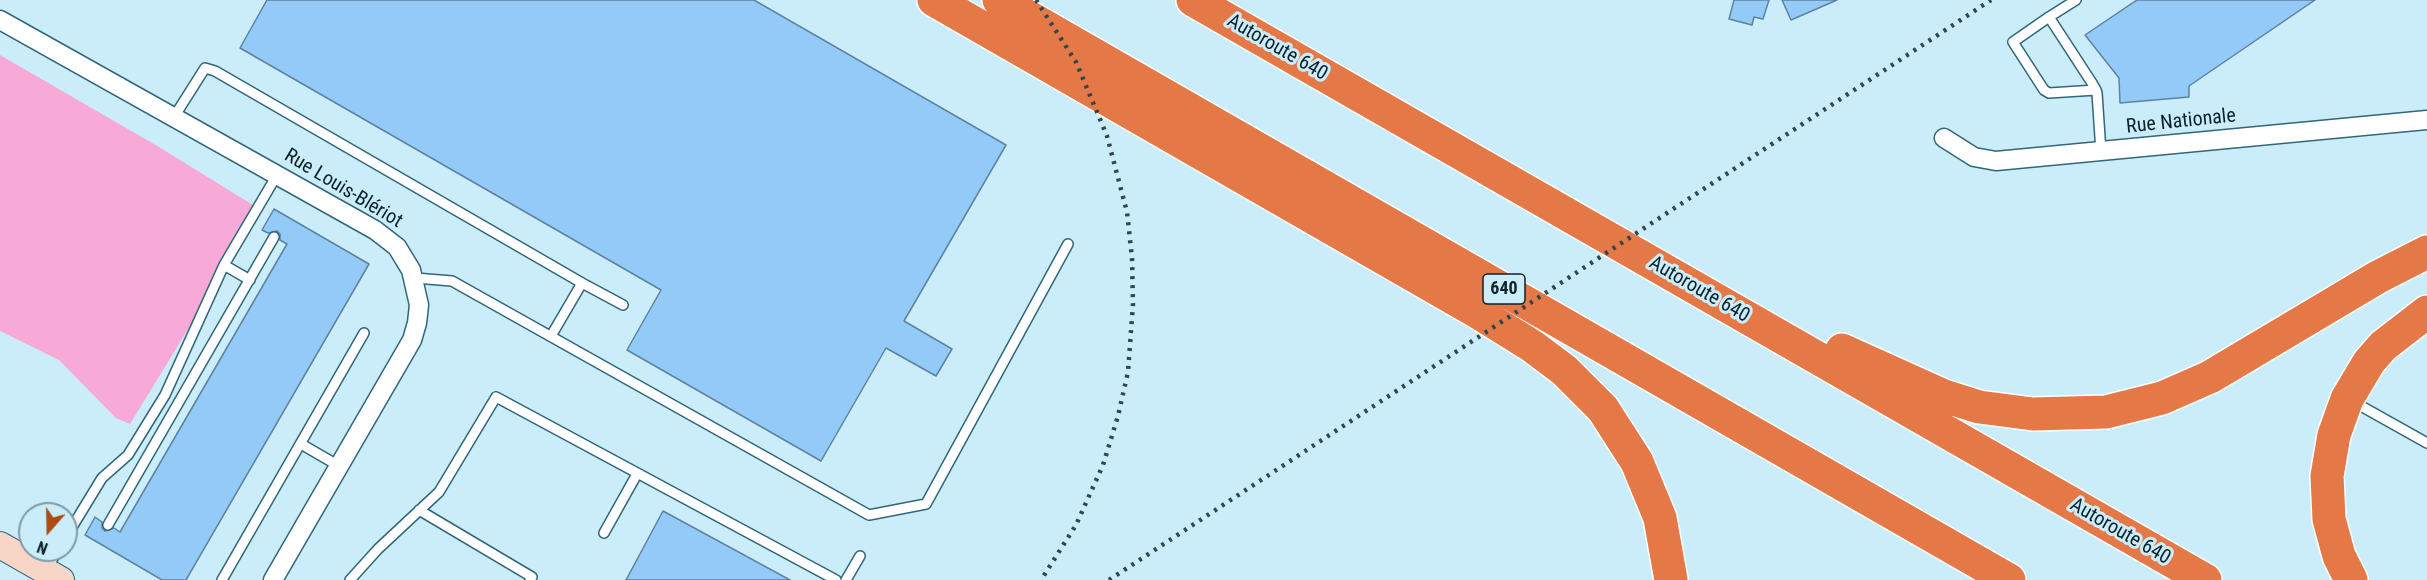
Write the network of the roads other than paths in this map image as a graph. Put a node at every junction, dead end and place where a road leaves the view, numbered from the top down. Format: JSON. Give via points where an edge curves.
{"nodes":[{"id":1,"x":934,"y":0,"type":"edge"},
{"id":2,"x":999,"y":0,"type":"edge"},
{"id":3,"x":1193,"y":0,"type":"edge"},
{"id":4,"x":2076,"y":0,"type":"edge"},
{"id":5,"x":2049,"y":17,"type":"junction"},
{"id":6,"x":0,"y":20,"type":"edge"},
{"id":7,"x":2096,"y":90,"type":"junction"},
{"id":8,"x":174,"y":117,"type":"junction"},
{"id":9,"x":2427,"y":120,"type":"edge"},
{"id":10,"x":1944,"y":138,"type":"dead end"},
{"id":11,"x":2101,"y":152,"type":"junction"},
{"id":12,"x":278,"y":175,"type":"junction"},
{"id":13,"x":274,"y":237,"type":"dead end"},
{"id":14,"x":1068,"y":244,"type":"dead end"},
{"id":15,"x":2427,"y":252,"type":"edge"},
{"id":16,"x":1649,"y":261,"type":"junction"},
{"id":17,"x":224,"y":265,"type":"junction"},
{"id":18,"x":415,"y":278,"type":"junction"},
{"id":19,"x":250,"y":280,"type":"junction"},
{"id":20,"x":582,"y":283,"type":"junction"},
{"id":21,"x":623,"y":305,"type":"dead end"},
{"id":22,"x":2427,"y":312,"type":"edge"},
{"id":23,"x":364,"y":333,"type":"dead end"},
{"id":24,"x":551,"y":336,"type":"junction"},
{"id":25,"x":2347,"y":399,"type":"junction"},
{"id":26,"x":2427,"y":443,"type":"edge"},
{"id":27,"x":301,"y":444,"type":"junction"},
{"id":28,"x":128,"y":455,"type":"junction"},
{"id":29,"x":144,"y":464,"type":"junction"},
{"id":30,"x":339,"y":466,"type":"junction"},
{"id":31,"x":638,"y":474,"type":"junction"},
{"id":32,"x":419,"y":510,"type":"junction"},
{"id":33,"x":78,"y":517,"type":"edge"},
{"id":34,"x":108,"y":525,"type":"dead end"},
{"id":35,"x":604,"y":533,"type":"dead end"},
{"id":36,"x":0,"y":545,"type":"edge"},
{"id":37,"x":860,"y":556,"type":"dead end"},
{"id":38,"x":55,"y":567,"type":"edge"},
{"id":39,"x":222,"y":580,"type":"edge"},
{"id":40,"x":273,"y":580,"type":"edge"},
{"id":41,"x":350,"y":580,"type":"edge"},
{"id":42,"x":530,"y":580,"type":"edge"},
{"id":43,"x":836,"y":580,"type":"edge"},
{"id":44,"x":846,"y":580,"type":"edge"},
{"id":45,"x":1671,"y":580,"type":"edge"},
{"id":46,"x":2009,"y":580,"type":"edge"},
{"id":47,"x":2205,"y":580,"type":"edge"},
{"id":48,"x":2351,"y":580,"type":"edge"}],
"edges":[{"from":1,"to":45,"type":"highway","via":[[1479,313],[1564,370],[1603,409],[1637,462],[1660,518]]},
{"from":2,"to":46,"type":"highway","number":"640"},
{"from":3,"to":16,"type":"highway","name":"Autoroute 640"},
{"from":4,"to":5,"type":"lane"},
{"from":5,"to":7,"type":"lane"},
{"from":5,"to":7,"type":"lane","via":[[2013,42],[2049,93]]},
{"from":6,"to":8,"type":"street","name":"Rue Louis-Blériot"},
{"from":7,"to":11,"type":"lane"},
{"from":8,"to":12,"type":"street","name":"Rue Louis-Blériot"},
{"from":8,"to":20,"type":"lane","via":[[205,68],[215,71]]},
{"from":9,"to":11,"type":"street","name":"Rue Nationale"},
{"from":10,"to":11,"type":"street","name":"Rue Nationale","via":[[1983,160]]},
{"from":12,"to":17,"type":"lane"},
{"from":12,"to":18,"type":"street","name":"Rue Louis-Blériot","via":[[383,235],[402,254]]},
{"from":13,"to":19,"type":"lane"},
{"from":14,"to":24,"type":"lane","via":[[926,504],[869,515]]},
{"from":15,"to":16,"type":"highway","via":[[2198,383],[2145,404],[2071,415],[2005,411],[1944,396]]},
{"from":16,"to":47,"type":"highway","name":"Autoroute 640"},
{"from":17,"to":19,"type":"lane"},
{"from":17,"to":28,"type":"lane","via":[[165,395]]},
{"from":18,"to":24,"type":"lane","via":[[452,281]]},
{"from":18,"to":30,"type":"street","name":"Rue Louis-Blériot","via":[[418,314],[412,340]]},
{"from":19,"to":29,"type":"lane"},
{"from":20,"to":21,"type":"lane"},
{"from":20,"to":24,"type":"lane"},
{"from":22,"to":25,"type":"highway","via":[[2383,346]]},
{"from":23,"to":27,"type":"lane"},
{"from":25,"to":26,"type":"lane"},
{"from":25,"to":48,"type":"highway","via":[[2329,457],[2328,496],[2333,537]]},
{"from":27,"to":30,"type":"lane"},
{"from":27,"to":39,"type":"lane"},
{"from":28,"to":29,"type":"lane"},
{"from":28,"to":33,"type":"lane","via":[[102,478]]},
{"from":29,"to":34,"type":"lane"},
{"from":30,"to":40,"type":"street","name":"Rue Louis-Blériot"},
{"from":31,"to":32,"type":"lane","via":[[496,397],[439,492]]},
{"from":31,"to":35,"type":"lane"},
{"from":31,"to":43,"type":"lane"},
{"from":32,"to":41,"type":"lane"},
{"from":32,"to":42,"type":"lane","via":[[532,577]]},
{"from":36,"to":38,"type":"street"},
{"from":37,"to":44,"type":"lane"}]}
